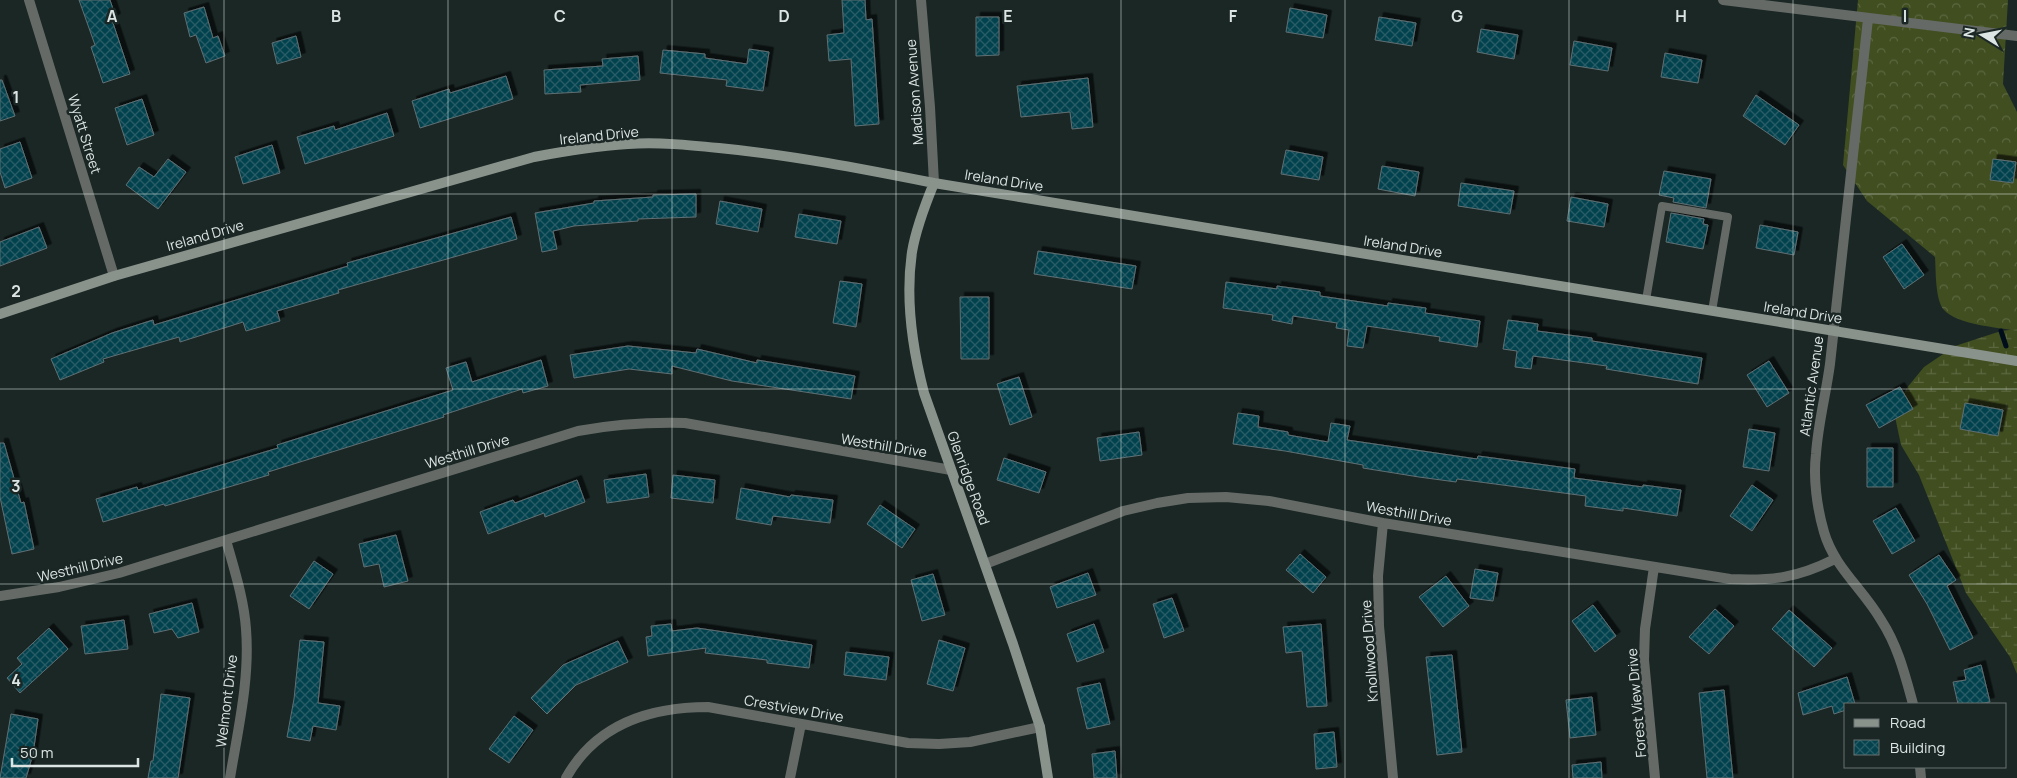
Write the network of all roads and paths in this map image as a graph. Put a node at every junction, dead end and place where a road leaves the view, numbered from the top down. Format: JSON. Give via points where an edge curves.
{"nodes":[{"id":1,"x":29,"y":0,"type":"edge"},
{"id":2,"x":922,"y":0,"type":"edge"},
{"id":3,"x":1723,"y":0,"type":"edge"},
{"id":4,"x":1868,"y":19,"type":"junction"},
{"id":5,"x":2017,"y":36,"type":"edge"},
{"id":6,"x":934,"y":183,"type":"junction"},
{"id":7,"x":114,"y":276,"type":"junction"},
{"id":8,"x":1646,"y":300,"type":"junction"},
{"id":9,"x":1712,"y":311,"type":"junction"},
{"id":10,"x":0,"y":314,"type":"edge"},
{"id":11,"x":1833,"y":330,"type":"junction"},
{"id":12,"x":2017,"y":361,"type":"edge"},
{"id":13,"x":951,"y":470,"type":"junction"},
{"id":14,"x":1383,"y":523,"type":"junction"},
{"id":15,"x":226,"y":540,"type":"junction"},
{"id":16,"x":1835,"y":559,"type":"junction"},
{"id":17,"x":985,"y":564,"type":"junction"},
{"id":18,"x":1654,"y":566,"type":"junction"},
{"id":19,"x":0,"y":596,"type":"edge"},
{"id":20,"x":1912,"y":703,"type":"edge"},
{"id":21,"x":801,"y":724,"type":"junction"},
{"id":22,"x":1040,"y":727,"type":"junction"},
{"id":23,"x":230,"y":778,"type":"edge"},
{"id":24,"x":566,"y":778,"type":"edge"},
{"id":25,"x":790,"y":778,"type":"edge"},
{"id":26,"x":1048,"y":778,"type":"edge"},
{"id":27,"x":1393,"y":778,"type":"edge"},
{"id":28,"x":1656,"y":778,"type":"edge"}],
"edges":[{"from":1,"to":7,"type":"street","name":"Wyatt Street"},
{"from":2,"to":6,"type":"street","name":"Madison Avenue"},
{"from":3,"to":4,"type":"street"},
{"from":4,"to":5,"type":"street"},
{"from":4,"to":11,"type":"street","name":"Atlantic Avenue"},
{"from":6,"to":7,"type":"main road","name":"Ireland Drive","via":[[834,163],[676,144],[584,148],[534,157]]},
{"from":6,"to":8,"type":"main road","name":"Ireland Drive"},
{"from":6,"to":13,"type":"main road","name":"Glenridge Road","via":[[920,218],[912,252],[909,287],[911,326],[924,394]]},
{"from":7,"to":10,"type":"main road","name":"Ireland Drive"},
{"from":8,"to":9,"type":"main road","name":"Ireland Drive"},
{"from":8,"to":9,"type":"lane","via":[[1662,206],[1728,217]]},
{"from":9,"to":11,"type":"main road","name":"Ireland Drive"},
{"from":11,"to":12,"type":"main road","name":"Ireland Drive"},
{"from":11,"to":16,"type":"street","name":"Atlantic Avenue","via":[[1815,455],[1817,497]]},
{"from":13,"to":15,"type":"street","name":"Westhill Drive","via":[[694,425],[646,422],[612,425],[578,431]]},
{"from":13,"to":17,"type":"main road","name":"Glenridge Road"},
{"from":14,"to":17,"type":"street","name":"Westhill Drive","via":[[1269,501],[1188,498],[1123,511]]},
{"from":14,"to":18,"type":"street","name":"Westhill Drive"},
{"from":14,"to":27,"type":"street","name":"Knollwood Drive","via":[[1378,576],[1379,626]]},
{"from":15,"to":19,"type":"street","name":"Westhill Drive","via":[[59,588]]},
{"from":15,"to":23,"type":"street","name":"Welmont Drive","via":[[243,603],[246,630],[244,685]]},
{"from":16,"to":18,"type":"street","name":"Westhill Drive","via":[[1812,571],[1762,580],[1730,580]]},
{"from":16,"to":20,"type":"street","name":"Atlantic Avenue","via":[[1882,621],[1904,670]]},
{"from":17,"to":22,"type":"main road","name":"Glenridge Road"},
{"from":18,"to":28,"type":"street","name":"Forest View Drive","via":[[1644,660]]},
{"from":21,"to":22,"type":"street","name":"Crestview Drive","via":[[908,743],[939,744],[970,742]]},
{"from":21,"to":24,"type":"street","name":"Crestview Drive","via":[[708,707],[680,707],[650,713],[605,735],[585,752]]},
{"from":21,"to":25,"type":"street"},
{"from":22,"to":26,"type":"main road","name":"Glenridge Road"}]}
